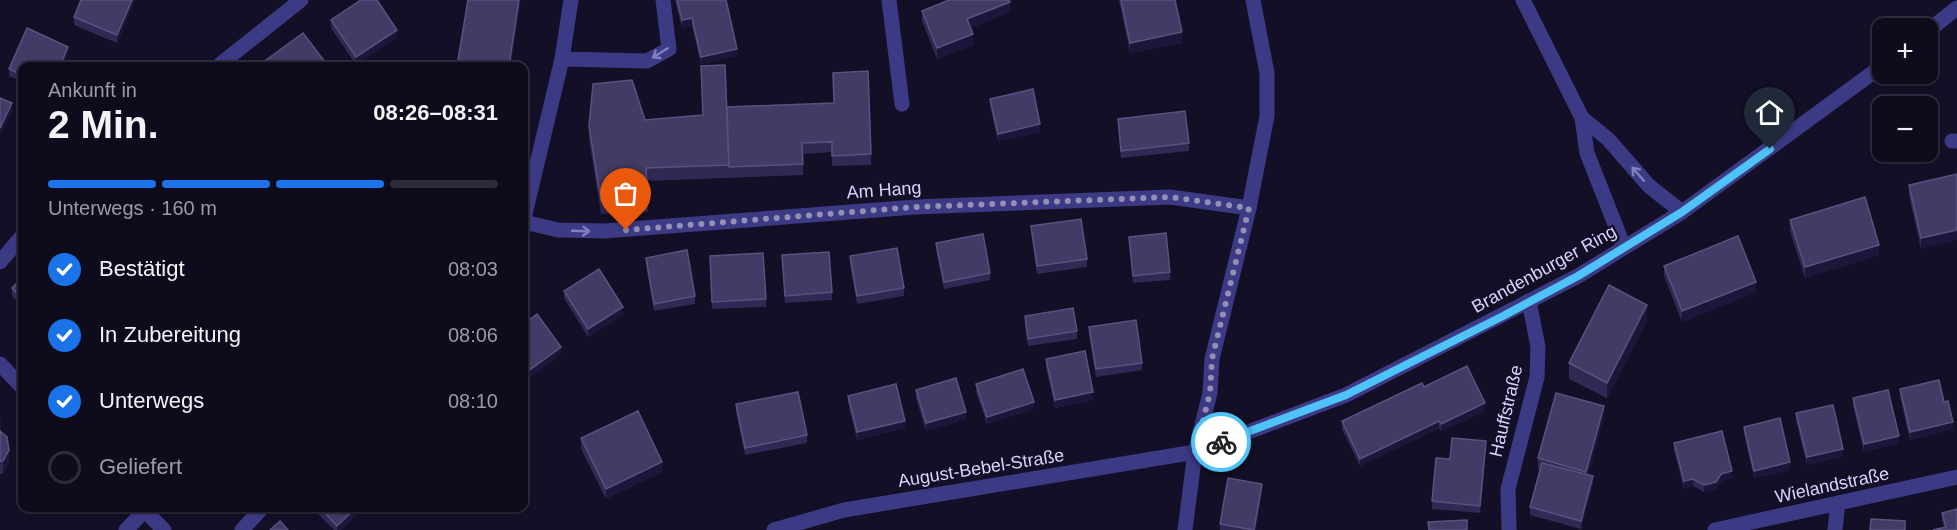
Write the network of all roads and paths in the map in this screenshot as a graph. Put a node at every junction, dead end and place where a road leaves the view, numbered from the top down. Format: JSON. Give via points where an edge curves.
{"nodes":[{"id":1,"x":301,"y":0,"type":"edge"},
{"id":2,"x":571,"y":0,"type":"edge"},
{"id":3,"x":663,"y":0,"type":"edge"},
{"id":4,"x":889,"y":0,"type":"edge"},
{"id":5,"x":1253,"y":0,"type":"edge"},
{"id":6,"x":1523,"y":0,"type":"edge"},
{"id":7,"x":1957,"y":8,"type":"edge"},
{"id":8,"x":1938,"y":23,"type":"edge"},
{"id":9,"x":562,"y":59,"type":"junction"},
{"id":10,"x":223,"y":62,"type":"edge"},
{"id":11,"x":1872,"y":73,"type":"edge"},
{"id":12,"x":902,"y":104,"type":"dead end"},
{"id":13,"x":1582,"y":118,"type":"junction"},
{"id":14,"x":528,"y":203,"type":"edge"},
{"id":15,"x":1249,"y":208,"type":"junction"},
{"id":16,"x":1682,"y":212,"type":"junction"},
{"id":17,"x":528,"y":221,"type":"edge"},
{"id":18,"x":18,"y":241,"type":"edge"},
{"id":19,"x":1624,"y":247,"type":"junction"},
{"id":20,"x":0,"y":262,"type":"edge"},
{"id":21,"x":1529,"y":301,"type":"junction"},
{"id":22,"x":0,"y":364,"type":"edge"},
{"id":23,"x":18,"y":383,"type":"edge"},
{"id":24,"x":1195,"y":452,"type":"junction"},
{"id":25,"x":1957,"y":477,"type":"edge"},
{"id":26,"x":1838,"y":503,"type":"junction"},
{"id":27,"x":141,"y":512,"type":"edge"},
{"id":28,"x":146,"y":512,"type":"edge"},
{"id":29,"x":258,"y":512,"type":"edge"},
{"id":30,"x":126,"y":530,"type":"edge"},
{"id":31,"x":164,"y":530,"type":"edge"},
{"id":32,"x":242,"y":530,"type":"edge"},
{"id":33,"x":774,"y":530,"type":"edge"},
{"id":34,"x":1185,"y":530,"type":"edge"},
{"id":35,"x":1509,"y":530,"type":"edge"},
{"id":36,"x":1715,"y":530,"type":"edge"},
{"id":37,"x":1835,"y":530,"type":"edge"}],
"edges":[{"from":1,"to":10,"type":"street"},
{"from":2,"to":9,"type":"street"},
{"from":3,"to":9,"type":"street","one_way":true,"via":[[669,49],[646,61]]},
{"from":4,"to":12,"type":"street"},
{"from":5,"to":15,"type":"street","via":[[1267,73],[1266,116]]},
{"from":6,"to":13,"type":"street"},
{"from":7,"to":8,"type":"street"},
{"from":9,"to":14,"type":"street"},
{"from":11,"to":16,"type":"street","name":"Brandenburger Ring"},
{"from":16,"to":13,"type":"street","one_way":true,"via":[[1649,186],[1608,139]]},
{"from":13,"to":19,"type":"street","via":[[1587,153]]},
{"from":17,"to":15,"type":"street","name":"Am Hang","one_way":true,"via":[[558,230],[604,231],[915,207],[1170,197]]},
{"from":15,"to":24,"type":"street","via":[[1212,359],[1210,393]]},
{"from":16,"to":19,"type":"street","name":"Brandenburger Ring"},
{"from":18,"to":20,"type":"street"},
{"from":19,"to":21,"type":"street","name":"Brandenburger Ring"},
{"from":21,"to":24,"type":"street","name":"Brandenburger Ring","via":[[1346,395]]},
{"from":21,"to":35,"type":"street","name":"Hauffstraße","via":[[1538,347],[1537,377],[1508,489]]},
{"from":22,"to":23,"type":"street"},
{"from":24,"to":33,"type":"street","name":"August-Bebel-Straße","via":[[844,510]]},
{"from":24,"to":34,"type":"street"},
{"from":25,"to":26,"type":"street","name":"Wielandstraße"},
{"from":26,"to":36,"type":"street","name":"Wielandstraße"},
{"from":26,"to":37,"type":"street"},
{"from":27,"to":30,"type":"street"},
{"from":28,"to":31,"type":"street"},
{"from":29,"to":32,"type":"street"}]}
